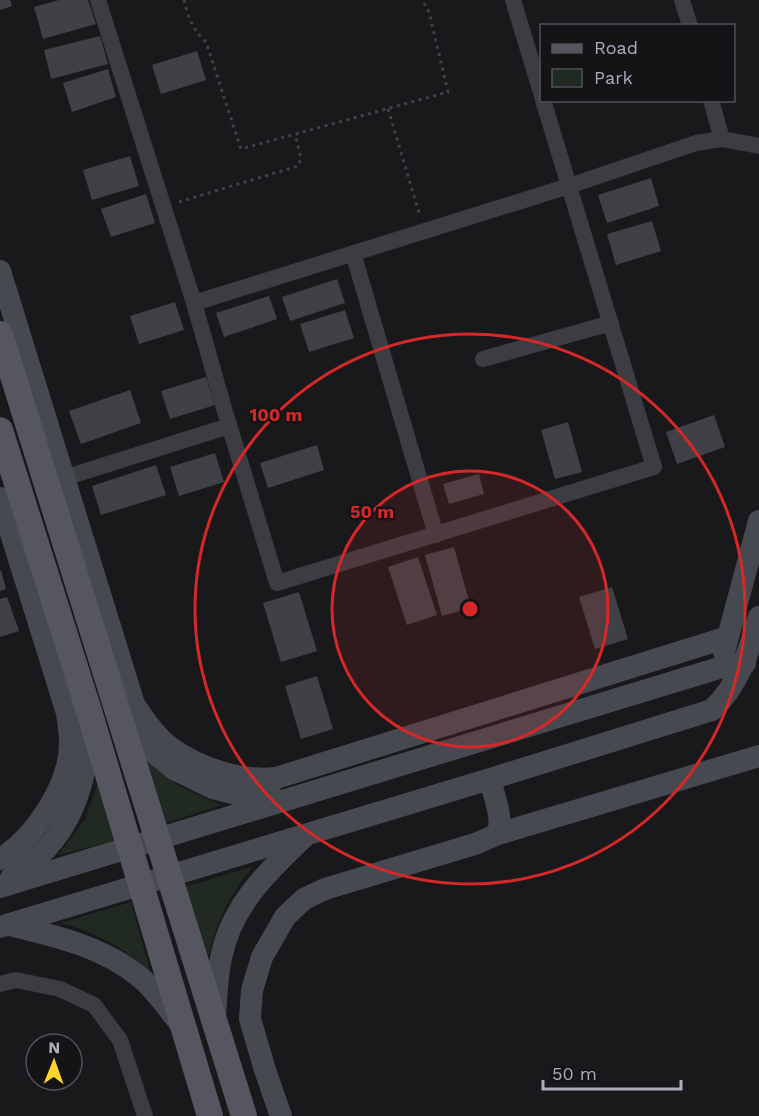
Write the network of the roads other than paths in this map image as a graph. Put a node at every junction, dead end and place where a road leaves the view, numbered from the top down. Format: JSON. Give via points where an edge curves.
{"nodes":[{"id":1,"x":98,"y":0,"type":"edge"},
{"id":2,"x":513,"y":0,"type":"edge"},
{"id":3,"x":682,"y":0,"type":"edge"},
{"id":4,"x":689,"y":24,"type":"edge"},
{"id":5,"x":540,"y":89,"type":"edge"},
{"id":6,"x":544,"y":102,"type":"edge"},
{"id":7,"x":712,"y":102,"type":"edge"},
{"id":8,"x":722,"y":140,"type":"junction"},
{"id":9,"x":759,"y":146,"type":"edge"},
{"id":10,"x":569,"y":186,"type":"junction"},
{"id":11,"x":353,"y":253,"type":"junction"},
{"id":12,"x":0,"y":271,"type":"edge"},
{"id":13,"x":194,"y":303,"type":"junction"},
{"id":14,"x":611,"y":323,"type":"junction"},
{"id":15,"x":0,"y":334,"type":"edge"},
{"id":16,"x":483,"y":359,"type":"dead end"},
{"id":17,"x":229,"y":426,"type":"junction"},
{"id":18,"x":0,"y":430,"type":"edge"},
{"id":19,"x":64,"y":478,"type":"junction"},
{"id":20,"x":0,"y":498,"type":"edge"},
{"id":21,"x":759,"y":521,"type":"edge"},
{"id":22,"x":436,"y":535,"type":"junction"},
{"id":23,"x":759,"y":617,"type":"edge"},
{"id":24,"x":728,"y":638,"type":"junction"},
{"id":25,"x":745,"y":663,"type":"junction"},
{"id":26,"x":719,"y":668,"type":"junction"},
{"id":27,"x":89,"y":711,"type":"junction"},
{"id":28,"x":122,"y":727,"type":"junction"},
{"id":29,"x":759,"y":756,"type":"edge"},
{"id":30,"x":490,"y":779,"type":"junction"},
{"id":31,"x":294,"y":798,"type":"junction"},
{"id":32,"x":307,"y":834,"type":"junction"},
{"id":33,"x":498,"y":834,"type":"junction"},
{"id":34,"x":159,"y":840,"type":"junction"},
{"id":35,"x":130,"y":849,"type":"junction"},
{"id":36,"x":0,"y":860,"type":"edge"},
{"id":37,"x":169,"y":875,"type":"junction"},
{"id":38,"x":141,"y":885,"type":"junction"},
{"id":39,"x":0,"y":886,"type":"edge"},
{"id":40,"x":4,"y":925,"type":"edge"},
{"id":41,"x":0,"y":984,"type":"edge"},
{"id":42,"x":214,"y":1018,"type":"junction"},
{"id":43,"x":184,"y":1028,"type":"junction"},
{"id":44,"x":145,"y":1116,"type":"edge"},
{"id":45,"x":210,"y":1116,"type":"edge"},
{"id":46,"x":244,"y":1116,"type":"edge"},
{"id":47,"x":281,"y":1116,"type":"edge"}],
"edges":[{"from":1,"to":13,"type":"street"},
{"from":2,"to":5,"type":"street"},
{"from":3,"to":4,"type":"street"},
{"from":6,"to":10,"type":"street"},
{"from":7,"to":8,"type":"street"},
{"from":8,"to":9,"type":"street"},
{"from":8,"to":10,"type":"street","via":[[696,143]]},
{"from":10,"to":11,"type":"street"},
{"from":10,"to":14,"type":"street"},
{"from":11,"to":13,"type":"street"},
{"from":11,"to":22,"type":"street"},
{"from":12,"to":19,"type":"street"},
{"from":13,"to":17,"type":"street"},
{"from":14,"to":16,"type":"street"},
{"from":14,"to":22,"type":"street","via":[[654,467]]},
{"from":15,"to":28,"type":"main road"},
{"from":17,"to":19,"type":"street"},
{"from":17,"to":22,"type":"street","via":[[277,583]]},
{"from":18,"to":27,"type":"main road"},
{"from":19,"to":24,"type":"street","via":[[134,704],[169,747],[208,768],[242,778],[276,777]]},
{"from":20,"to":36,"type":"street","via":[[67,713],[70,742],[67,766],[44,816]]},
{"from":21,"to":24,"type":"street"},
{"from":23,"to":25,"type":"street"},
{"from":24,"to":26,"type":"street"},
{"from":25,"to":26,"type":"street"},
{"from":25,"to":30,"type":"street","via":[[725,697],[712,710]]},
{"from":26,"to":31,"type":"street"},
{"from":27,"to":35,"type":"main road"},
{"from":27,"to":39,"type":"street","via":[[84,778],[73,810],[53,843],[27,868]]},
{"from":28,"to":31,"type":"street","via":[[174,769],[213,788],[248,797]]},
{"from":28,"to":34,"type":"main road"},
{"from":29,"to":33,"type":"street"},
{"from":30,"to":32,"type":"street"},
{"from":30,"to":33,"type":"street","via":[[500,818]]},
{"from":31,"to":34,"type":"street"},
{"from":32,"to":37,"type":"street"},
{"from":32,"to":42,"type":"street","via":[[270,869],[235,916],[221,958]]},
{"from":33,"to":47,"type":"street","via":[[325,889],[304,899],[285,917],[262,957],[252,990],[250,1019]]},
{"from":34,"to":35,"type":"street"},
{"from":34,"to":37,"type":"main road"},
{"from":35,"to":38,"type":"main road"},
{"from":35,"to":39,"type":"street"},
{"from":37,"to":38,"type":"street"},
{"from":37,"to":42,"type":"main road"},
{"from":38,"to":40,"type":"street"},
{"from":38,"to":43,"type":"main road"},
{"from":40,"to":43,"type":"street","via":[[67,939],[119,963],[142,979]]},
{"from":41,"to":44,"type":"street","via":[[16,980],[60,988],[94,1005],[120,1040]]},
{"from":42,"to":46,"type":"main road"},
{"from":43,"to":45,"type":"main road"}]}
